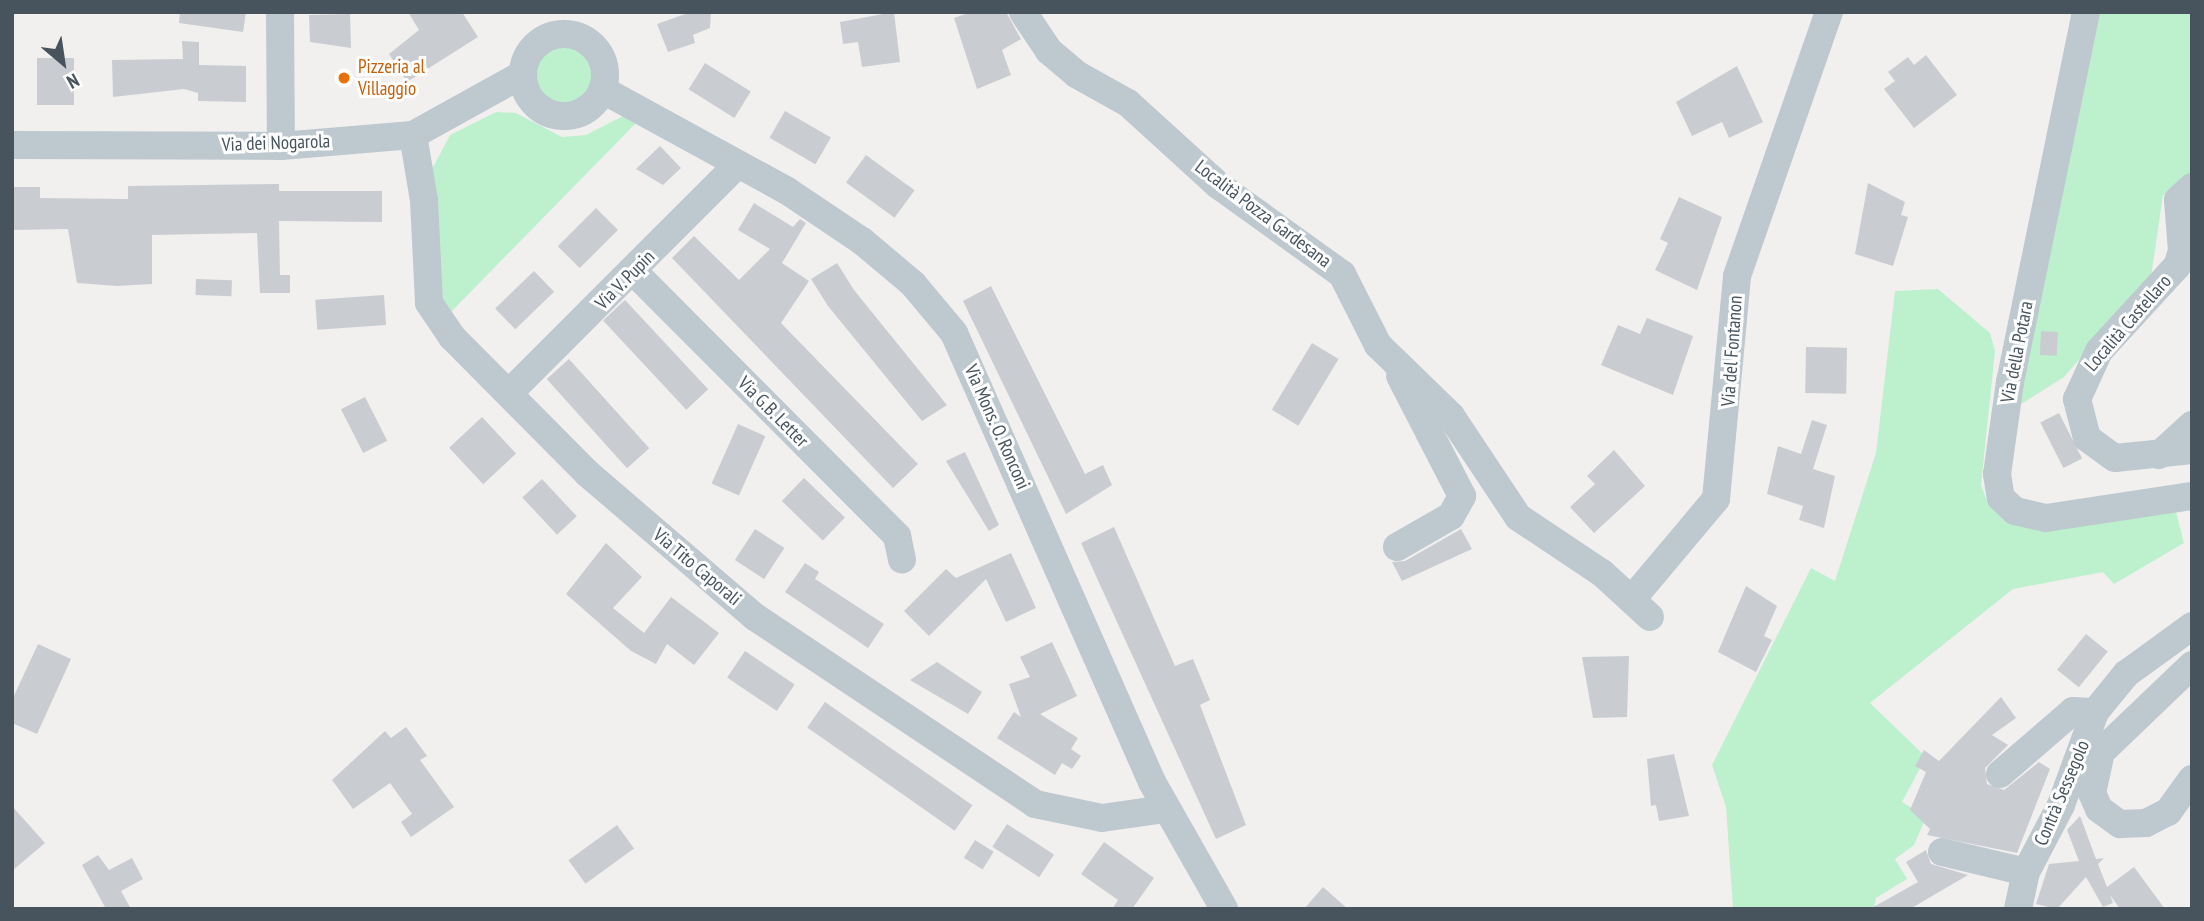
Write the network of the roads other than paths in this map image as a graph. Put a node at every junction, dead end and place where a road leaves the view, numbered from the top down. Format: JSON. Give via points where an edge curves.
{"nodes":[{"id":1,"x":280,"y":12,"type":"edge"},
{"id":2,"x":1023,"y":12,"type":"edge"},
{"id":3,"x":1829,"y":12,"type":"edge"},
{"id":4,"x":2086,"y":12,"type":"edge"},
{"id":5,"x":578,"y":24,"type":"edge"},
{"id":6,"x":523,"y":74,"type":"junction"},
{"id":7,"x":603,"y":90,"type":"junction"},
{"id":8,"x":413,"y":135,"type":"junction"},
{"id":9,"x":12,"y":145,"type":"edge"},
{"id":10,"x":281,"y":146,"type":"junction"},
{"id":11,"x":737,"y":165,"type":"junction"},
{"id":12,"x":2192,"y":187,"type":"edge"},
{"id":13,"x":634,"y":272,"type":"junction"},
{"id":14,"x":1390,"y":358,"type":"junction"},
{"id":15,"x":509,"y":393,"type":"junction"},
{"id":16,"x":2192,"y":425,"type":"edge"},
{"id":17,"x":2192,"y":450,"type":"edge"},
{"id":18,"x":2159,"y":455,"type":"junction"},
{"id":19,"x":2192,"y":496,"type":"edge"},
{"id":20,"x":1397,"y":547,"type":"dead end"},
{"id":21,"x":902,"y":559,"type":"dead end"},
{"id":22,"x":1644,"y":605,"type":"joint"},
{"id":23,"x":2192,"y":626,"type":"edge"},
{"id":24,"x":2192,"y":664,"type":"edge"},
{"id":25,"x":2095,"y":712,"type":"junction"},
{"id":26,"x":2000,"y":774,"type":"dead end"},
{"id":27,"x":2192,"y":779,"type":"edge"},
{"id":28,"x":1165,"y":809,"type":"junction"},
{"id":29,"x":1942,"y":852,"type":"dead end"},
{"id":30,"x":2026,"y":872,"type":"junction"},
{"id":31,"x":1224,"y":909,"type":"edge"},
{"id":32,"x":2018,"y":909,"type":"edge"}],
"edges":[{"from":1,"to":10,"type":"street"},
{"from":2,"to":14,"type":"street","name":"Località Pozza Gardesana","via":[[1049,51],[1076,74],[1128,103],[1218,185],[1342,274]]},
{"from":3,"to":22,"type":"street","name":"Via del Fontanon","via":[[1737,276],[1716,499]]},
{"from":4,"to":19,"type":"street","name":"Via della Potara","via":[[2010,382],[1997,474],[2001,498],[2015,511],[2046,518]]},
{"from":5,"to":6,"type":"street","via":[[540,42]]},
{"from":5,"to":7,"type":"street","via":[[601,57]]},
{"from":6,"to":7,"type":"street","via":[[532,101],[556,115],[584,111]]},
{"from":6,"to":8,"type":"street","name":"Via dei Nogarola"},
{"from":7,"to":11,"type":"street","name":"Via Mons. O. Ronconi"},
{"from":8,"to":10,"type":"street","name":"Via dei Nogarola"},
{"from":8,"to":15,"type":"street","name":"Via Tito Caporali","via":[[425,200],[429,303],[452,337]]},
{"from":9,"to":10,"type":"street","name":"Via dei Nogarola"},
{"from":11,"to":13,"type":"street","name":"Via V. Pupin"},
{"from":11,"to":28,"type":"street","name":"Via Mons. O. Ronconi","via":[[862,241],[913,284],[954,333]]},
{"from":12,"to":18,"type":"street","name":"Località Castellaro","via":[[2178,200],[2182,251],[2177,266],[2099,351],[2077,399],[2080,427],[2098,448],[2115,458]]},
{"from":13,"to":15,"type":"street","name":"Via V. Pupin"},
{"from":13,"to":21,"type":"street","name":"Via G.B. Letter","via":[[897,537]]},
{"from":14,"to":20,"type":"street","via":[[1462,496],[1451,516]]},
{"from":14,"to":22,"type":"street","name":"Località Pozza Gardesana","via":[[1451,416],[1518,517]]},
{"from":15,"to":28,"type":"street","name":"Via Tito Caporali","via":[[587,473],[755,617],[1035,804],[1102,818]]},
{"from":16,"to":18,"type":"street"},
{"from":17,"to":18,"type":"street","name":"Località Castellaro"},
{"from":23,"to":25,"type":"street","name":"Contrà Sessegolo","via":[[2126,674]]},
{"from":24,"to":27,"type":"street","via":[[2101,752],[2092,793],[2099,809],[2120,824],[2146,823],[2168,812]]},
{"from":25,"to":26,"type":"street","name":"Contrà Sessegolo","via":[[2073,711]]},
{"from":25,"to":30,"type":"street","name":"Contrà Sessegolo","via":[[2061,805]]},
{"from":28,"to":31,"type":"street","name":"Via Mons. O. Ronconi"},
{"from":29,"to":30,"type":"street"},
{"from":30,"to":32,"type":"street","name":"Contrà Sessegolo"}]}
